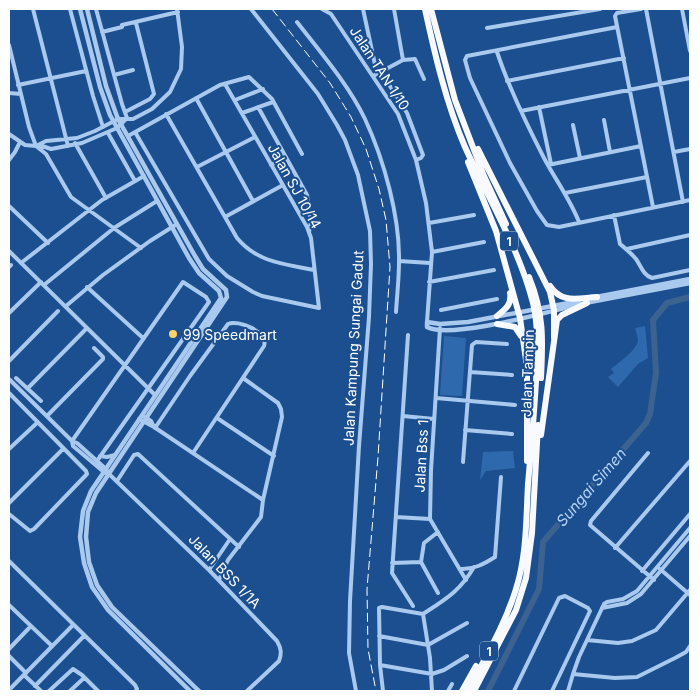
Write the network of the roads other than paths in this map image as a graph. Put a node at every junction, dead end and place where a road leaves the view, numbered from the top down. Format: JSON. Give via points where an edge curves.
{"nodes":[{"id":1,"x":33,"y":9,"type":"edge"},
{"id":2,"x":70,"y":9,"type":"edge"},
{"id":3,"x":80,"y":9,"type":"edge"},
{"id":4,"x":87,"y":9,"type":"edge"},
{"id":5,"x":96,"y":9,"type":"edge"},
{"id":6,"x":251,"y":9,"type":"edge"},
{"id":7,"x":322,"y":9,"type":"edge"},
{"id":8,"x":335,"y":9,"type":"edge"},
{"id":9,"x":363,"y":9,"type":"edge"},
{"id":10,"x":394,"y":9,"type":"edge"},
{"id":11,"x":425,"y":9,"type":"edge"},
{"id":12,"x":431,"y":9,"type":"edge"},
{"id":13,"x":600,"y":9,"type":"edge"},
{"id":14,"x":641,"y":9,"type":"edge"},
{"id":15,"x":646,"y":9,"type":"edge"},
{"id":16,"x":682,"y":9,"type":"edge"},
{"id":17,"x":177,"y":10,"type":"edge"},
{"id":18,"x":331,"y":14,"type":"junction"},
{"id":19,"x":297,"y":22,"type":"dead end"},
{"id":20,"x":136,"y":23,"type":"junction"},
{"id":21,"x":618,"y":27,"type":"junction"},
{"id":22,"x":487,"y":28,"type":"dead end"},
{"id":23,"x":102,"y":32,"type":"junction"},
{"id":24,"x":9,"y":46,"type":"edge"},
{"id":25,"x":690,"y":51,"type":"edge"},
{"id":26,"x":497,"y":52,"type":"junction"},
{"id":27,"x":624,"y":58,"type":"junction"},
{"id":28,"x":403,"y":60,"type":"junction"},
{"id":29,"x":133,"y":70,"type":"dead end"},
{"id":30,"x":86,"y":71,"type":"junction"},
{"id":31,"x":377,"y":74,"type":"junction"},
{"id":32,"x":114,"y":75,"type":"junction"},
{"id":33,"x":51,"y":78,"type":"junction"},
{"id":34,"x":690,"y":78,"type":"edge"},
{"id":35,"x":424,"y":79,"type":"dead end"},
{"id":36,"x":507,"y":81,"type":"junction"},
{"id":37,"x":225,"y":84,"type":"junction"},
{"id":38,"x":660,"y":84,"type":"junction"},
{"id":39,"x":18,"y":85,"type":"junction"},
{"id":40,"x":263,"y":89,"type":"junction"},
{"id":41,"x":630,"y":90,"type":"junction"},
{"id":42,"x":9,"y":93,"type":"edge"},
{"id":43,"x":21,"y":94,"type":"junction"},
{"id":44,"x":196,"y":98,"type":"junction"},
{"id":45,"x":234,"y":100,"type":"junction"},
{"id":46,"x":273,"y":102,"type":"junction"},
{"id":47,"x":258,"y":107,"type":"junction"},
{"id":48,"x":539,"y":107,"type":"junction"},
{"id":49,"x":521,"y":110,"type":"junction"},
{"id":50,"x":125,"y":112,"type":"junction"},
{"id":51,"x":242,"y":113,"type":"junction"},
{"id":52,"x":166,"y":114,"type":"junction"},
{"id":53,"x":127,"y":118,"type":"junction"},
{"id":54,"x":604,"y":120,"type":"dead end"},
{"id":55,"x":116,"y":121,"type":"junction"},
{"id":56,"x":573,"y":124,"type":"dead end"},
{"id":57,"x":119,"y":126,"type":"junction"},
{"id":58,"x":103,"y":127,"type":"junction"},
{"id":59,"x":135,"y":132,"type":"junction"},
{"id":60,"x":108,"y":133,"type":"junction"},
{"id":61,"x":9,"y":134,"type":"edge"},
{"id":62,"x":468,"y":134,"type":"junction"},
{"id":63,"x":128,"y":136,"type":"junction"},
{"id":64,"x":255,"y":136,"type":"junction"},
{"id":65,"x":73,"y":139,"type":"junction"},
{"id":66,"x":67,"y":140,"type":"junction"},
{"id":67,"x":20,"y":142,"type":"junction"},
{"id":68,"x":464,"y":144,"type":"junction"},
{"id":69,"x":75,"y":145,"type":"junction"},
{"id":70,"x":37,"y":146,"type":"junction"},
{"id":71,"x":68,"y":146,"type":"junction"},
{"id":72,"x":641,"y":146,"type":"junction"},
{"id":73,"x":690,"y":149,"type":"edge"},
{"id":74,"x":226,"y":152,"type":"junction"},
{"id":75,"x":610,"y":152,"type":"junction"},
{"id":76,"x":674,"y":152,"type":"junction"},
{"id":77,"x":302,"y":154,"type":"dead end"},
{"id":78,"x":286,"y":157,"type":"junction"},
{"id":79,"x":580,"y":158,"type":"junction"},
{"id":80,"x":9,"y":160,"type":"edge"},
{"id":81,"x":416,"y":160,"type":"junction"},
{"id":82,"x":550,"y":164,"type":"junction"},
{"id":83,"x":271,"y":165,"type":"junction"},
{"id":84,"x":197,"y":167,"type":"junction"},
{"id":85,"x":144,"y":176,"type":"junction"},
{"id":86,"x":647,"y":177,"type":"junction"},
{"id":87,"x":135,"y":180,"type":"junction"},
{"id":88,"x":283,"y":186,"type":"junction"},
{"id":89,"x":565,"y":193,"type":"junction"},
{"id":90,"x":106,"y":198,"type":"junction"},
{"id":91,"x":690,"y":200,"type":"edge"},
{"id":92,"x":157,"y":201,"type":"junction"},
{"id":93,"x":253,"y":202,"type":"junction"},
{"id":94,"x":684,"y":202,"type":"junction"},
{"id":95,"x":9,"y":206,"type":"edge"},
{"id":96,"x":653,"y":207,"type":"junction"},
{"id":97,"x":89,"y":211,"type":"junction"},
{"id":98,"x":474,"y":215,"type":"dead end"},
{"id":99,"x":614,"y":215,"type":"junction"},
{"id":100,"x":225,"y":218,"type":"junction"},
{"id":101,"x":579,"y":222,"type":"junction"},
{"id":102,"x":429,"y":223,"type":"junction"},
{"id":103,"x":177,"y":224,"type":"junction"},
{"id":104,"x":172,"y":227,"type":"junction"},
{"id":105,"x":114,"y":228,"type":"junction"},
{"id":106,"x":308,"y":232,"type":"junction"},
{"id":107,"x":690,"y":235,"type":"edge"},
{"id":108,"x":484,"y":242,"type":"dead end"},
{"id":109,"x":48,"y":243,"type":"junction"},
{"id":110,"x":141,"y":248,"type":"junction"},
{"id":111,"x":626,"y":249,"type":"junction"},
{"id":112,"x":9,"y":251,"type":"edge"},
{"id":113,"x":432,"y":252,"type":"junction"},
{"id":114,"x":399,"y":261,"type":"junction"},
{"id":115,"x":21,"y":263,"type":"junction"},
{"id":116,"x":430,"y":263,"type":"junction"},
{"id":117,"x":539,"y":269,"type":"junction"},
{"id":118,"x":314,"y":270,"type":"junction"},
{"id":119,"x":494,"y":270,"type":"dead end"},
{"id":120,"x":690,"y":270,"type":"edge"},
{"id":121,"x":508,"y":276,"type":"junction"},
{"id":122,"x":690,"y":279,"type":"edge"},
{"id":123,"x":429,"y":282,"type":"junction"},
{"id":124,"x":42,"y":283,"type":"junction"},
{"id":125,"x":690,"y":283,"type":"edge"},
{"id":126,"x":87,"y":287,"type":"junction"},
{"id":127,"x":656,"y":288,"type":"junction"},
{"id":128,"x":597,"y":297,"type":"junction"},
{"id":129,"x":497,"y":299,"type":"dead end"},
{"id":130,"x":587,"y":303,"type":"junction"},
{"id":131,"x":66,"y":306,"type":"junction"},
{"id":132,"x":554,"y":308,"type":"junction"},
{"id":133,"x":441,"y":310,"type":"dead end"},
{"id":134,"x":58,"y":311,"type":"dead end"},
{"id":135,"x":396,"y":312,"type":"dead end"},
{"id":136,"x":9,"y":313,"type":"edge"},
{"id":137,"x":519,"y":315,"type":"junction"},
{"id":138,"x":497,"y":316,"type":"junction"},
{"id":139,"x":427,"y":322,"type":"junction"},
{"id":140,"x":440,"y":324,"type":"junction"},
{"id":141,"x":496,"y":324,"type":"junction"},
{"id":142,"x":88,"y":328,"type":"junction"},
{"id":143,"x":440,"y":330,"type":"junction"},
{"id":144,"x":408,"y":335,"type":"dead end"},
{"id":145,"x":143,"y":338,"type":"junction"},
{"id":146,"x":554,"y":338,"type":"junction"},
{"id":147,"x":523,"y":339,"type":"junction"},
{"id":148,"x":507,"y":344,"type":"dead end"},
{"id":149,"x":94,"y":348,"type":"dead end"},
{"id":150,"x":9,"y":361,"type":"edge"},
{"id":151,"x":124,"y":364,"type":"junction"},
{"id":152,"x":470,"y":372,"type":"junction"},
{"id":153,"x":512,"y":375,"type":"dead end"},
{"id":154,"x":16,"y":378,"type":"dead end"},
{"id":155,"x":243,"y":378,"type":"junction"},
{"id":156,"x":9,"y":380,"type":"edge"},
{"id":157,"x":148,"y":387,"type":"junction"},
{"id":158,"x":28,"y":388,"type":"junction"},
{"id":159,"x":9,"y":393,"type":"edge"},
{"id":160,"x":155,"y":396,"type":"junction"},
{"id":161,"x":436,"y":398,"type":"junction"},
{"id":162,"x":41,"y":401,"type":"dead end"},
{"id":163,"x":468,"y":401,"type":"junction"},
{"id":164,"x":515,"y":405,"type":"dead end"},
{"id":165,"x":47,"y":416,"type":"junction"},
{"id":166,"x":403,"y":416,"type":"junction"},
{"id":167,"x":143,"y":418,"type":"junction"},
{"id":168,"x":217,"y":418,"type":"junction"},
{"id":169,"x":434,"y":419,"type":"junction"},
{"id":170,"x":38,"y":422,"type":"junction"},
{"id":171,"x":154,"y":427,"type":"junction"},
{"id":172,"x":465,"y":430,"type":"junction"},
{"id":173,"x":512,"y":434,"type":"dead end"},
{"id":174,"x":72,"y":441,"type":"junction"},
{"id":175,"x":9,"y":448,"type":"edge"},
{"id":176,"x":63,"y":449,"type":"junction"},
{"id":177,"x":193,"y":453,"type":"junction"},
{"id":178,"x":648,"y":453,"type":"dead end"},
{"id":179,"x":116,"y":454,"type":"junction"},
{"id":180,"x":100,"y":456,"type":"junction"},
{"id":181,"x":274,"y":456,"type":"junction"},
{"id":182,"x":690,"y":460,"type":"edge"},
{"id":183,"x":97,"y":461,"type":"junction"},
{"id":184,"x":463,"y":462,"type":"dead end"},
{"id":185,"x":536,"y":468,"type":"junction"},
{"id":186,"x":106,"y":472,"type":"junction"},
{"id":187,"x":501,"y":477,"type":"dead end"},
{"id":188,"x":116,"y":481,"type":"junction"},
{"id":189,"x":528,"y":484,"type":"junction"},
{"id":190,"x":262,"y":500,"type":"junction"},
{"id":191,"x":9,"y":503,"type":"edge"},
{"id":192,"x":9,"y":514,"type":"edge"},
{"id":193,"x":690,"y":514,"type":"edge"},
{"id":194,"x":396,"y":517,"type":"junction"},
{"id":195,"x":430,"y":519,"type":"junction"},
{"id":196,"x":690,"y":528,"type":"edge"},
{"id":197,"x":438,"y":532,"type":"junction"},
{"id":198,"x":690,"y":536,"type":"edge"},
{"id":199,"x":230,"y":539,"type":"junction"},
{"id":200,"x":239,"y":547,"type":"junction"},
{"id":201,"x":615,"y":548,"type":"junction"},
{"id":202,"x":9,"y":561,"type":"edge"},
{"id":203,"x":421,"y":562,"type":"junction"},
{"id":204,"x":392,"y":563,"type":"junction"},
{"id":205,"x":474,"y":567,"type":"junction"},
{"id":206,"x":657,"y":567,"type":"junction"},
{"id":207,"x":460,"y":569,"type":"junction"},
{"id":208,"x":209,"y":570,"type":"junction"},
{"id":209,"x":662,"y":570,"type":"junction"},
{"id":210,"x":642,"y":571,"type":"junction"},
{"id":211,"x":649,"y":576,"type":"junction"},
{"id":212,"x":219,"y":580,"type":"junction"},
{"id":213,"x":466,"y":580,"type":"junction"},
{"id":214,"x":654,"y":580,"type":"junction"},
{"id":215,"x":438,"y":593,"type":"dead end"},
{"id":216,"x":690,"y":593,"type":"edge"},
{"id":217,"x":9,"y":605,"type":"edge"},
{"id":218,"x":413,"y":606,"type":"dead end"},
{"id":219,"x":602,"y":608,"type":"junction"},
{"id":220,"x":508,"y":610,"type":"junction"},
{"id":221,"x":422,"y":614,"type":"junction"},
{"id":222,"x":467,"y":623,"type":"dead end"},
{"id":223,"x":73,"y":625,"type":"junction"},
{"id":224,"x":31,"y":626,"type":"junction"},
{"id":225,"x":84,"y":636,"type":"junction"},
{"id":226,"x":379,"y":636,"type":"junction"},
{"id":227,"x":587,"y":640,"type":"junction"},
{"id":228,"x":428,"y":645,"type":"junction"},
{"id":229,"x":52,"y":646,"type":"junction"},
{"id":230,"x":690,"y":646,"type":"edge"},
{"id":231,"x":9,"y":649,"type":"edge"},
{"id":232,"x":9,"y":656,"type":"edge"},
{"id":233,"x":467,"y":656,"type":"dead end"},
{"id":234,"x":380,"y":665,"type":"junction"},
{"id":235,"x":25,"y":674,"type":"junction"},
{"id":236,"x":432,"y":674,"type":"junction"},
{"id":237,"x":572,"y":674,"type":"junction"},
{"id":238,"x":84,"y":678,"type":"junction"},
{"id":239,"x":452,"y":684,"type":"dead end"},
{"id":240,"x":13,"y":686,"type":"junction"},
{"id":241,"x":35,"y":686,"type":"junction"},
{"id":242,"x":94,"y":687,"type":"junction"},
{"id":243,"x":9,"y":690,"type":"edge"},
{"id":244,"x":18,"y":691,"type":"edge"},
{"id":245,"x":41,"y":691,"type":"edge"},
{"id":246,"x":49,"y":691,"type":"edge"},
{"id":247,"x":70,"y":691,"type":"edge"},
{"id":248,"x":90,"y":691,"type":"edge"},
{"id":249,"x":98,"y":691,"type":"edge"},
{"id":250,"x":136,"y":691,"type":"edge"},
{"id":251,"x":190,"y":691,"type":"edge"},
{"id":252,"x":199,"y":691,"type":"edge"},
{"id":253,"x":248,"y":691,"type":"edge"},
{"id":254,"x":356,"y":691,"type":"edge"},
{"id":255,"x":384,"y":691,"type":"edge"},
{"id":256,"x":432,"y":691,"type":"edge"},
{"id":257,"x":448,"y":691,"type":"edge"},
{"id":258,"x":462,"y":691,"type":"edge"},
{"id":259,"x":468,"y":691,"type":"edge"},
{"id":260,"x":474,"y":691,"type":"edge"},
{"id":261,"x":514,"y":691,"type":"edge"},
{"id":262,"x":552,"y":691,"type":"edge"},
{"id":263,"x":568,"y":691,"type":"edge"}],
"edges":[{"from":1,"to":33,"type":"street"},
{"from":2,"to":30,"type":"street"},
{"from":3,"to":55,"type":"street","via":[[100,87]]},
{"from":4,"to":55,"type":"street"},
{"from":5,"to":23,"type":"street"},
{"from":6,"to":254,"type":"street","name":"Jalan Kampung Sungai Gadut","via":[[318,94],[337,125],[358,175],[370,231],[369,317],[350,601],[349,653]]},
{"from":7,"to":18,"type":"street","name":"Jalan TAN 1/10"},
{"from":8,"to":18,"type":"street"},
{"from":9,"to":31,"type":"street"},
{"from":10,"to":28,"type":"street"},
{"from":11,"to":68,"type":"highway","name":"Jalan Tampin","number":"1","via":[[438,67]]},
{"from":12,"to":62,"type":"highway","name":"Jalan Tampin","number":"1","via":[[447,74]]},
{"from":13,"to":22,"type":"street"},
{"from":14,"to":21,"type":"street","via":[[617,13]]},
{"from":15,"to":38,"type":"street"},
{"from":16,"to":25,"type":"street"},
{"from":17,"to":20,"type":"street"},
{"from":17,"to":53,"type":"street","via":[[182,59],[178,78],[159,103],[141,116]]},
{"from":18,"to":31,"type":"street","name":"Jalan TAN 1/10"},
{"from":19,"to":114,"type":"street","via":[[338,75],[364,119],[382,164],[394,209]]},
{"from":20,"to":23,"type":"street"},
{"from":20,"to":50,"type":"street","via":[[154,94]]},
{"from":21,"to":26,"type":"street"},
{"from":21,"to":27,"type":"street"},
{"from":23,"to":32,"type":"street"},
{"from":24,"to":39,"type":"street"},
{"from":26,"to":36,"type":"street"},
{"from":26,"to":101,"type":"street","via":[[465,58],[470,78],[498,138],[545,223],[559,227]]},
{"from":27,"to":36,"type":"street"},
{"from":27,"to":41,"type":"street"},
{"from":28,"to":31,"type":"street"},
{"from":28,"to":35,"type":"street","via":[[416,59]]},
{"from":29,"to":32,"type":"street"},
{"from":30,"to":33,"type":"street"},
{"from":30,"to":58,"type":"street"},
{"from":31,"to":81,"type":"street","name":"Jalan TAN 1/10","via":[[398,114]]},
{"from":31,"to":81,"type":"street","via":[[407,113],[423,155]]},
{"from":32,"to":50,"type":"street"},
{"from":33,"to":39,"type":"street"},
{"from":33,"to":66,"type":"street"},
{"from":34,"to":38,"type":"street"},
{"from":36,"to":49,"type":"street"},
{"from":37,"to":40,"type":"street","via":[[249,77]]},
{"from":37,"to":44,"type":"street"},
{"from":37,"to":45,"type":"street","name":"Jalan SJ 10/14"},
{"from":38,"to":41,"type":"street"},
{"from":38,"to":76,"type":"street"},
{"from":39,"to":43,"type":"street"},
{"from":40,"to":45,"type":"street"},
{"from":40,"to":46,"type":"street"},
{"from":41,"to":48,"type":"street"},
{"from":41,"to":72,"type":"street"},
{"from":42,"to":43,"type":"street"},
{"from":43,"to":70,"type":"street"},
{"from":44,"to":52,"type":"street"},
{"from":44,"to":74,"type":"street"},
{"from":45,"to":51,"type":"street","name":"Jalan SJ 10/14"},
{"from":46,"to":47,"type":"street"},
{"from":46,"to":77,"type":"street"},
{"from":47,"to":51,"type":"street"},
{"from":47,"to":78,"type":"street"},
{"from":48,"to":49,"type":"street"},
{"from":48,"to":82,"type":"street"},
{"from":49,"to":82,"type":"street"},
{"from":50,"to":53,"type":"street"},
{"from":51,"to":64,"type":"street","name":"Jalan SJ 10/14"},
{"from":52,"to":59,"type":"street"},
{"from":52,"to":84,"type":"street"},
{"from":53,"to":55,"type":"street"},
{"from":53,"to":57,"type":"street"},
{"from":54,"to":75,"type":"street"},
{"from":55,"to":57,"type":"street"},
{"from":55,"to":58,"type":"street"},
{"from":56,"to":79,"type":"street"},
{"from":57,"to":60,"type":"street"},
{"from":57,"to":63,"type":"street"},
{"from":57,"to":85,"type":"street"},
{"from":58,"to":65,"type":"street"},
{"from":59,"to":63,"type":"street"},
{"from":59,"to":118,"type":"street","name":"Jalan SJ 10/14","via":[[209,259],[227,276],[262,296],[319,308]]},
{"from":60,"to":69,"type":"street"},
{"from":60,"to":87,"type":"street"},
{"from":61,"to":67,"type":"street"},
{"from":62,"to":117,"type":"highway"},
{"from":62,"to":185,"type":"highway","name":"Jalan Tampin","number":"1","via":[[532,284],[540,311],[542,340]]},
{"from":63,"to":103,"type":"street"},
{"from":64,"to":74,"type":"street"},
{"from":64,"to":83,"type":"street","name":"Jalan SJ 10/14"},
{"from":65,"to":66,"type":"street"},
{"from":65,"to":69,"type":"street"},
{"from":66,"to":70,"type":"street","via":[[46,141]]},
{"from":66,"to":71,"type":"street"},
{"from":67,"to":70,"type":"street"},
{"from":67,"to":80,"type":"street"},
{"from":68,"to":121,"type":"highway","via":[[496,231]]},
{"from":68,"to":189,"type":"highway","name":"Jalan Tampin","number":"1","via":[[519,262],[534,312],[537,358]]},
{"from":69,"to":71,"type":"street"},
{"from":69,"to":90,"type":"street"},
{"from":70,"to":71,"type":"street","via":[[51,149]]},
{"from":70,"to":97,"type":"street","via":[[46,154],[71,197]]},
{"from":72,"to":75,"type":"street"},
{"from":72,"to":86,"type":"street"},
{"from":73,"to":76,"type":"street"},
{"from":74,"to":84,"type":"street"},
{"from":74,"to":93,"type":"street"},
{"from":75,"to":79,"type":"street"},
{"from":76,"to":94,"type":"street"},
{"from":78,"to":83,"type":"street"},
{"from":78,"to":106,"type":"street","via":[[306,195],[310,222]]},
{"from":79,"to":82,"type":"street"},
{"from":81,"to":102,"type":"street","name":"Jalan TAN 1/10"},
{"from":82,"to":89,"type":"street"},
{"from":83,"to":88,"type":"street","name":"Jalan SJ 10/14"},
{"from":84,"to":100,"type":"street"},
{"from":85,"to":87,"type":"street"},
{"from":85,"to":92,"type":"street"},
{"from":86,"to":89,"type":"street"},
{"from":86,"to":96,"type":"street"},
{"from":87,"to":90,"type":"street"},
{"from":88,"to":93,"type":"street"},
{"from":88,"to":106,"type":"street","name":"Jalan SJ 10/14"},
{"from":89,"to":101,"type":"street"},
{"from":90,"to":97,"type":"street"},
{"from":91,"to":94,"type":"street"},
{"from":92,"to":104,"type":"street"},
{"from":92,"to":105,"type":"street"},
{"from":93,"to":100,"type":"street"},
{"from":94,"to":96,"type":"street"},
{"from":95,"to":109,"type":"street"},
{"from":96,"to":99,"type":"street"},
{"from":97,"to":105,"type":"street"},
{"from":97,"to":109,"type":"street"},
{"from":98,"to":102,"type":"street"},
{"from":99,"to":101,"type":"street"},
{"from":99,"to":111,"type":"street","via":[[620,244]]},
{"from":100,"to":118,"type":"street","via":[[237,238],[252,253],[276,263]]},
{"from":102,"to":113,"type":"street","name":"Jalan TAN 1/10"},
{"from":103,"to":104,"type":"street"},
{"from":103,"to":167,"type":"street","via":[[203,269],[226,290],[228,297]]},
{"from":104,"to":110,"type":"street"},
{"from":104,"to":160,"type":"street","via":[[199,273],[219,291],[221,298]]},
{"from":105,"to":110,"type":"street"},
{"from":105,"to":124,"type":"street"},
{"from":106,"to":118,"type":"street","name":"Jalan SJ 10/14"},
{"from":107,"to":111,"type":"street"},
{"from":108,"to":113,"type":"street"},
{"from":109,"to":115,"type":"street"},
{"from":110,"to":126,"type":"street"},
{"from":111,"to":120,"type":"street","via":[[652,278]]},
{"from":112,"to":115,"type":"street"},
{"from":113,"to":116,"type":"street","name":"Jalan TAN 1/10"},
{"from":114,"to":116,"type":"street"},
{"from":114,"to":135,"type":"street"},
{"from":115,"to":124,"type":"street"},
{"from":116,"to":123,"type":"street","name":"Jalan TAN 1/10"},
{"from":117,"to":128,"type":"highway","via":[[559,297]]},
{"from":117,"to":132,"type":"highway"},
{"from":119,"to":123,"type":"street"},
{"from":121,"to":137,"type":"highway"},
{"from":121,"to":138,"type":"highway","via":[[511,298],[506,309]]},
{"from":122,"to":127,"type":"street"},
{"from":123,"to":139,"type":"street","name":"Jalan TAN 1/10"},
{"from":124,"to":131,"type":"street"},
{"from":124,"to":136,"type":"street"},
{"from":125,"to":127,"type":"street"},
{"from":126,"to":131,"type":"street"},
{"from":126,"to":145,"type":"street"},
{"from":127,"to":128,"type":"street"},
{"from":127,"to":130,"type":"street"},
{"from":128,"to":132,"type":"street"},
{"from":129,"to":133,"type":"street"},
{"from":130,"to":132,"type":"street"},
{"from":130,"to":146,"type":"highway","via":[[559,317]]},
{"from":131,"to":142,"type":"street"},
{"from":132,"to":137,"type":"street"},
{"from":132,"to":146,"type":"highway"},
{"from":134,"to":150,"type":"street"},
{"from":137,"to":138,"type":"street"},
{"from":137,"to":141,"type":"street"},
{"from":137,"to":147,"type":"highway"},
{"from":138,"to":140,"type":"street"},
{"from":139,"to":140,"type":"street"},
{"from":139,"to":143,"type":"street","via":[[428,329]]},
{"from":140,"to":143,"type":"street","name":"Jalan Bss 1"},
{"from":141,"to":143,"type":"street"},
{"from":141,"to":147,"type":"highway","via":[[515,327]]},
{"from":142,"to":151,"type":"street"},
{"from":142,"to":158,"type":"street"},
{"from":143,"to":161,"type":"street","name":"Jalan Bss 1"},
{"from":144,"to":166,"type":"street"},
{"from":145,"to":151,"type":"street"},
{"from":145,"to":157,"type":"street","via":[[183,282],[208,299]]},
{"from":146,"to":185,"type":"highway"},
{"from":147,"to":189,"type":"highway","via":[[527,368]]},
{"from":148,"to":152,"type":"street","via":[[474,343]]},
{"from":149,"to":165,"type":"street","via":[[103,359]]},
{"from":151,"to":157,"type":"street"},
{"from":151,"to":174,"type":"street"},
{"from":152,"to":153,"type":"street"},
{"from":152,"to":163,"type":"street"},
{"from":154,"to":158,"type":"street"},
{"from":155,"to":168,"type":"street"},
{"from":155,"to":171,"type":"street","via":[[265,343],[256,330],[232,322]]},
{"from":155,"to":181,"type":"street","via":[[278,403],[281,409]]},
{"from":156,"to":165,"type":"street"},
{"from":157,"to":160,"type":"street"},
{"from":157,"to":180,"type":"street"},
{"from":158,"to":162,"type":"street"},
{"from":159,"to":170,"type":"street"},
{"from":160,"to":167,"type":"street"},
{"from":161,"to":163,"type":"street"},
{"from":161,"to":169,"type":"street","name":"Jalan Bss 1"},
{"from":163,"to":164,"type":"street"},
{"from":163,"to":172,"type":"street"},
{"from":165,"to":174,"type":"street"},
{"from":166,"to":169,"type":"street"},
{"from":166,"to":194,"type":"street"},
{"from":167,"to":171,"type":"street"},
{"from":167,"to":179,"type":"street"},
{"from":167,"to":186,"type":"street"},
{"from":168,"to":177,"type":"street"},
{"from":168,"to":181,"type":"street"},
{"from":169,"to":195,"type":"street","name":"Jalan Bss 1"},
{"from":170,"to":175,"type":"street"},
{"from":170,"to":176,"type":"street"},
{"from":171,"to":177,"type":"street"},
{"from":172,"to":173,"type":"street"},
{"from":172,"to":184,"type":"street"},
{"from":174,"to":183,"type":"street"},
{"from":174,"to":186,"type":"street","via":[[73,446]]},
{"from":176,"to":191,"type":"street"},
{"from":176,"to":192,"type":"street","via":[[86,470],[86,477],[34,530],[26,529]]},
{"from":177,"to":190,"type":"street"},
{"from":178,"to":201,"type":"street","via":[[591,521],[592,528]]},
{"from":179,"to":180,"type":"street"},
{"from":179,"to":186,"type":"street"},
{"from":180,"to":183,"type":"street"},
{"from":181,"to":190,"type":"street"},
{"from":182,"to":201,"type":"street"},
{"from":183,"to":186,"type":"street"},
{"from":185,"to":260,"type":"highway","name":"Jalan Tampin","number":"1","via":[[526,578],[516,610]]},
{"from":186,"to":188,"type":"street","name":"Jalan BSS 1/1A"},
{"from":186,"to":251,"type":"street","via":[[91,491],[83,511],[80,537],[92,587],[108,610]]},
{"from":186,"to":252,"type":"street","via":[[88,512],[86,537],[89,562],[97,585],[112,607]]},
{"from":187,"to":205,"type":"street","via":[[497,553]]},
{"from":188,"to":199,"type":"street","via":[[138,454]]},
{"from":188,"to":208,"type":"street","name":"Jalan BSS 1/1A"},
{"from":189,"to":220,"type":"highway","number":"1","via":[[524,553]]},
{"from":190,"to":200,"type":"street","via":[[261,516]]},
{"from":193,"to":210,"type":"street"},
{"from":194,"to":195,"type":"street"},
{"from":194,"to":204,"type":"street"},
{"from":195,"to":197,"type":"street"},
{"from":196,"to":206,"type":"street"},
{"from":197,"to":203,"type":"street","via":[[424,543]]},
{"from":197,"to":207,"type":"street"},
{"from":198,"to":209,"type":"street"},
{"from":199,"to":200,"type":"street"},
{"from":199,"to":208,"type":"street"},
{"from":200,"to":212,"type":"street"},
{"from":201,"to":210,"type":"street"},
{"from":202,"to":223,"type":"street"},
{"from":203,"to":204,"type":"street"},
{"from":203,"to":215,"type":"street"},
{"from":204,"to":218,"type":"street","via":[[392,573]]},
{"from":205,"to":207,"type":"street"},
{"from":205,"to":213,"type":"street"},
{"from":206,"to":209,"type":"street"},
{"from":206,"to":211,"type":"street"},
{"from":207,"to":213,"type":"street"},
{"from":208,"to":212,"type":"street","name":"Jalan BSS 1/1A"},
{"from":209,"to":214,"type":"street"},
{"from":209,"to":216,"type":"street"},
{"from":210,"to":211,"type":"street"},
{"from":211,"to":214,"type":"street"},
{"from":211,"to":219,"type":"street","via":[[637,591],[623,599],[607,602]]},
{"from":212,"to":253,"type":"street","name":"Jalan BSS 1/1A","via":[[280,647],[279,661]]},
{"from":213,"to":221,"type":"street","via":[[455,593]]},
{"from":214,"to":219,"type":"street","via":[[633,600]]},
{"from":216,"to":227,"type":"street","via":[[656,630],[632,641]]},
{"from":217,"to":224,"type":"street"},
{"from":219,"to":227,"type":"street"},
{"from":220,"to":258,"type":"highway"},
{"from":220,"to":259,"type":"highway","number":"1"},
{"from":221,"to":226,"type":"street","via":[[379,608]]},
{"from":221,"to":228,"type":"street"},
{"from":222,"to":228,"type":"street"},
{"from":223,"to":225,"type":"street"},
{"from":223,"to":229,"type":"street"},
{"from":224,"to":229,"type":"street"},
{"from":224,"to":231,"type":"street"},
{"from":225,"to":241,"type":"street"},
{"from":225,"to":250,"type":"street","via":[[135,686]]},
{"from":226,"to":228,"type":"street"},
{"from":226,"to":234,"type":"street"},
{"from":227,"to":237,"type":"street"},
{"from":228,"to":236,"type":"street"},
{"from":229,"to":235,"type":"street"},
{"from":230,"to":237,"type":"street","via":[[686,652],[636,676],[615,678]]},
{"from":232,"to":235,"type":"street"},
{"from":233,"to":236,"type":"street"},
{"from":234,"to":236,"type":"street"},
{"from":234,"to":255,"type":"street"},
{"from":235,"to":240,"type":"street"},
{"from":235,"to":241,"type":"street"},
{"from":236,"to":256,"type":"street"},
{"from":237,"to":263,"type":"street"},
{"from":238,"to":242,"type":"street"},
{"from":238,"to":246,"type":"street","via":[[76,670],[71,670]]},
{"from":238,"to":247,"type":"street"},
{"from":239,"to":257,"type":"street"},
{"from":240,"to":243,"type":"street"},
{"from":240,"to":244,"type":"street"},
{"from":241,"to":245,"type":"street"},
{"from":242,"to":248,"type":"street"},
{"from":242,"to":249,"type":"street"},
{"from":261,"to":262,"type":"street","via":[[559,598],[565,596],[590,611]]}]}
